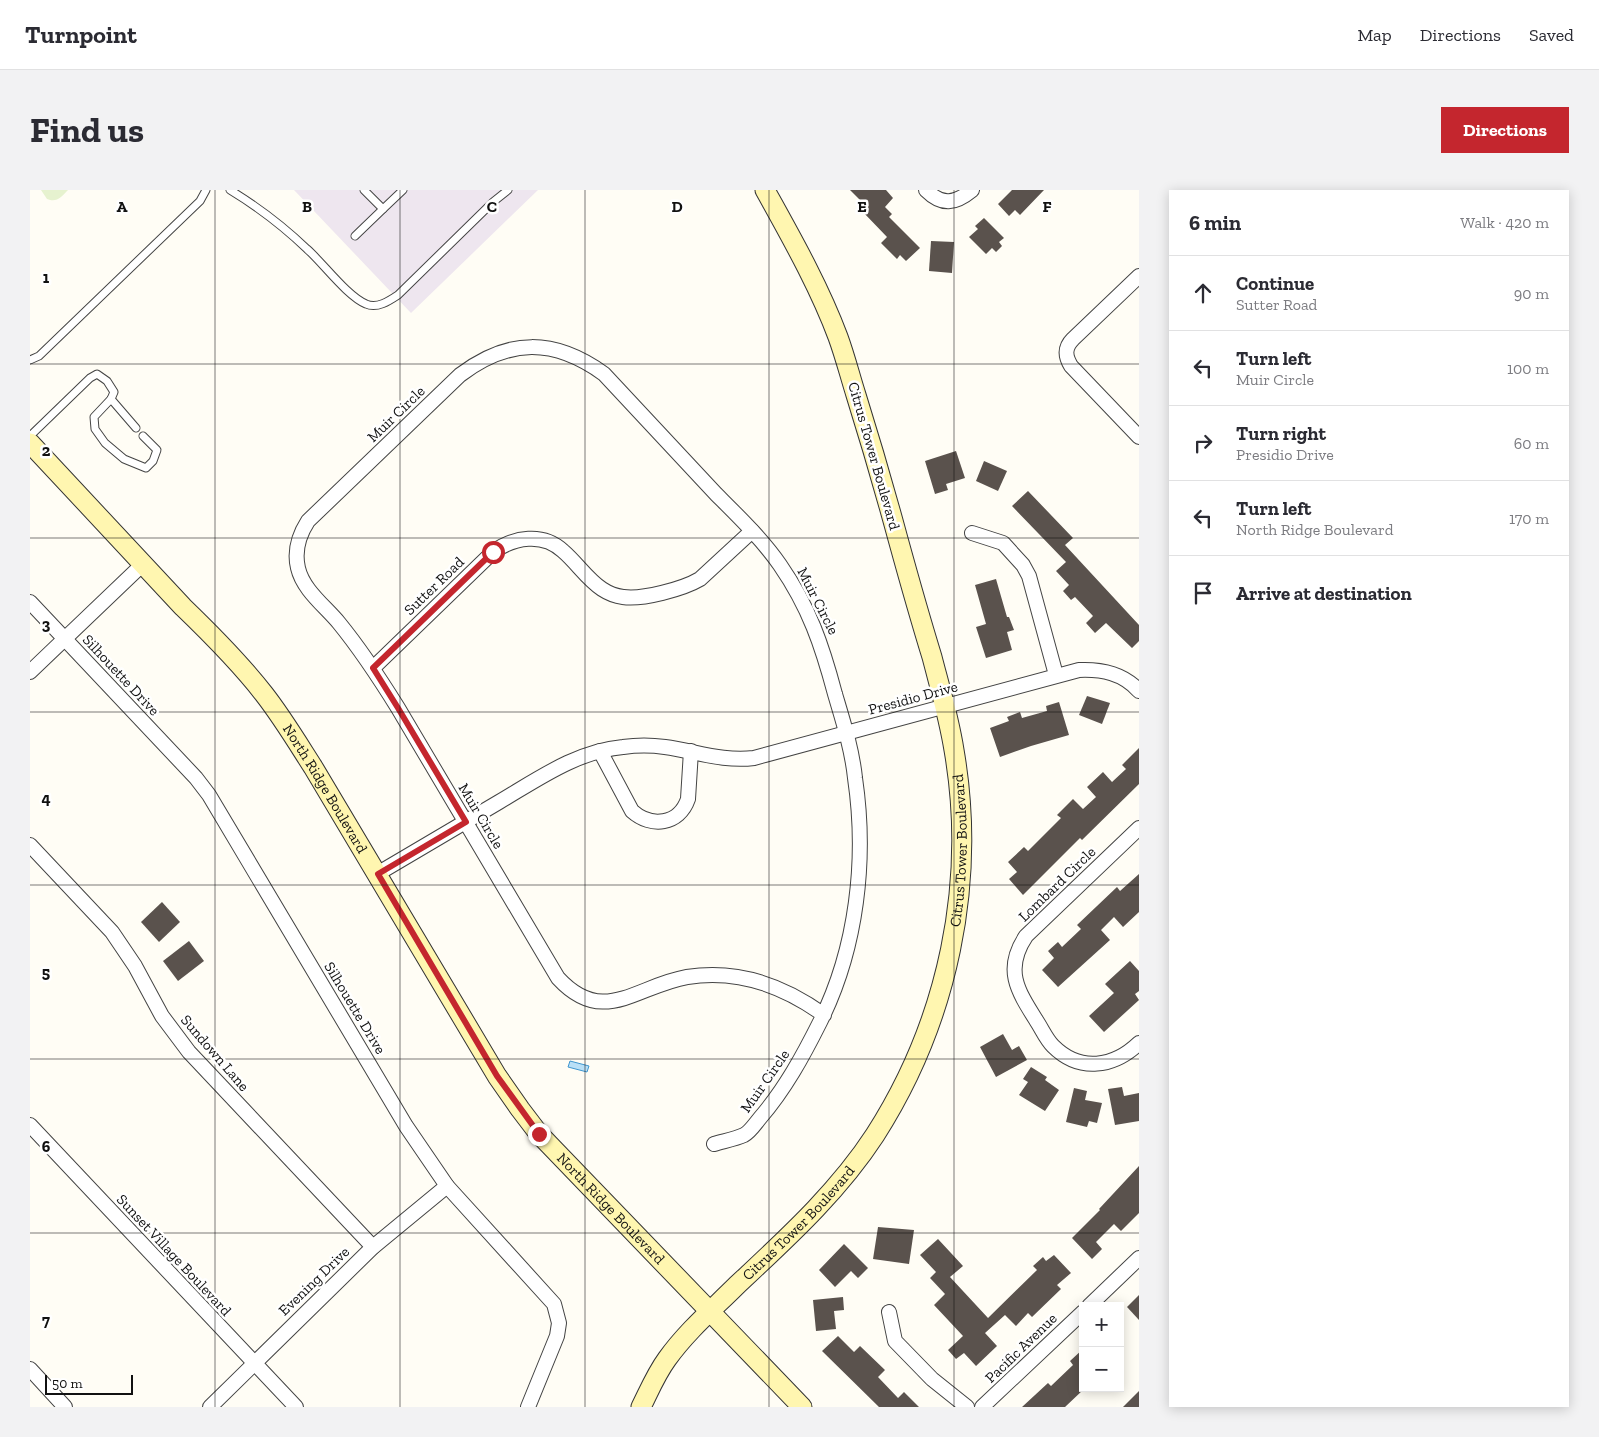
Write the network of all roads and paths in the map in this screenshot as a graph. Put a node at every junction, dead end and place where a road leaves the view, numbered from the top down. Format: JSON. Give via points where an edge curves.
{"nodes":[{"id":1,"x":206,"y":190,"type":"edge"},
{"id":2,"x":230,"y":190,"type":"edge"},
{"id":3,"x":364,"y":190,"type":"edge"},
{"id":4,"x":403,"y":190,"type":"edge"},
{"id":5,"x":508,"y":190,"type":"edge"},
{"id":6,"x":765,"y":190,"type":"edge"},
{"id":7,"x":926,"y":190,"type":"edge"},
{"id":8,"x":972,"y":190,"type":"edge"},
{"id":9,"x":383,"y":210,"type":"junction"},
{"id":10,"x":355,"y":236,"type":"dead end"},
{"id":11,"x":1139,"y":276,"type":"edge"},
{"id":12,"x":30,"y":360,"type":"edge"},
{"id":13,"x":111,"y":399,"type":"junction"},
{"id":14,"x":136,"y":428,"type":"dead end"},
{"id":15,"x":30,"y":436,"type":"edge"},
{"id":16,"x":143,"y":436,"type":"dead end"},
{"id":17,"x":1139,"y":437,"type":"edge"},
{"id":18,"x":30,"y":444,"type":"edge"},
{"id":19,"x":752,"y":531,"type":"junction"},
{"id":20,"x":972,"y":533,"type":"dead end"},
{"id":21,"x":143,"y":564,"type":"junction"},
{"id":22,"x":30,"y":602,"type":"edge"},
{"id":23,"x":65,"y":639,"type":"junction"},
{"id":24,"x":373,"y":668,"type":"junction"},
{"id":25,"x":30,"y":672,"type":"edge"},
{"id":26,"x":1056,"y":675,"type":"junction"},
{"id":27,"x":1139,"y":691,"type":"edge"},
{"id":28,"x":945,"y":706,"type":"junction"},
{"id":29,"x":846,"y":733,"type":"junction"},
{"id":30,"x":600,"y":751,"type":"junction"},
{"id":31,"x":691,"y":751,"type":"junction"},
{"id":32,"x":466,"y":822,"type":"junction"},
{"id":33,"x":1139,"y":828,"type":"edge"},
{"id":34,"x":30,"y":845,"type":"edge"},
{"id":35,"x":378,"y":874,"type":"junction"},
{"id":36,"x":824,"y":1015,"type":"junction"},
{"id":37,"x":1139,"y":1043,"type":"edge"},
{"id":38,"x":30,"y":1125,"type":"edge"},
{"id":39,"x":714,"y":1144,"type":"dead end"},
{"id":40,"x":447,"y":1186,"type":"junction"},
{"id":41,"x":373,"y":1247,"type":"junction"},
{"id":42,"x":1139,"y":1258,"type":"edge"},
{"id":43,"x":1093,"y":1302,"type":"edge"},
{"id":44,"x":710,"y":1312,"type":"junction"},
{"id":45,"x":889,"y":1312,"type":"dead end"},
{"id":46,"x":1079,"y":1316,"type":"edge"},
{"id":47,"x":254,"y":1363,"type":"junction"},
{"id":48,"x":30,"y":1369,"type":"edge"},
{"id":49,"x":66,"y":1407,"type":"edge"},
{"id":50,"x":210,"y":1407,"type":"edge"},
{"id":51,"x":296,"y":1407,"type":"edge"},
{"id":52,"x":528,"y":1407,"type":"edge"},
{"id":53,"x":641,"y":1407,"type":"edge"},
{"id":54,"x":802,"y":1407,"type":"edge"},
{"id":55,"x":967,"y":1407,"type":"edge"},
{"id":56,"x":982,"y":1407,"type":"edge"}],
"edges":[{"from":1,"to":12,"type":"lane","via":[[200,201],[38,356]]},
{"from":2,"to":5,"type":"lane","via":[[259,207],[367,305],[385,304],[398,296]]},
{"from":3,"to":9,"type":"lane"},
{"from":4,"to":9,"type":"lane"},
{"from":6,"to":28,"type":"main road","name":"Citrus Tower Boulevard","via":[[838,336]]},
{"from":7,"to":8,"type":"street","via":[[937,199],[950,202]]},
{"from":9,"to":10,"type":"lane"},
{"from":11,"to":17,"type":"street","via":[[1069,343],[1066,355],[1071,366]]},
{"from":13,"to":14,"type":"lane"},
{"from":13,"to":15,"type":"lane","via":[[114,392],[97,374]]},
{"from":13,"to":16,"type":"lane","via":[[94,417],[95,429],[105,443],[124,459],[146,468],[157,450]]},
{"from":18,"to":21,"type":"main road","name":"North Ridge Boulevard"},
{"from":19,"to":24,"type":"street","name":"Sutter Road","via":[[690,585],[636,598],[611,594],[600,588],[551,543],[539,539],[514,540],[493,552]]},
{"from":19,"to":24,"type":"street","name":"Muir Circle","via":[[604,374],[588,363],[556,350],[539,348],[491,355],[460,375],[308,521],[297,544],[298,569],[303,581]]},
{"from":19,"to":29,"type":"street","name":"Muir Circle","via":[[778,562],[811,617]]},
{"from":20,"to":26,"type":"street","via":[[1003,543],[1023,565],[1029,576]]},
{"from":21,"to":23,"type":"street"},
{"from":21,"to":35,"type":"main road","name":"North Ridge Boulevard","via":[[262,691],[313,766]]},
{"from":22,"to":23,"type":"street","name":"Silhouette Drive"},
{"from":23,"to":25,"type":"street"},
{"from":23,"to":40,"type":"street","name":"Silhouette Drive","via":[[209,795],[406,1126]]},
{"from":24,"to":32,"type":"street","name":"Muir Circle"},
{"from":26,"to":27,"type":"street","name":"Presidio Drive","via":[[1095,669],[1122,677]]},
{"from":26,"to":28,"type":"street","name":"Presidio Drive"},
{"from":28,"to":29,"type":"street","name":"Presidio Drive"},
{"from":28,"to":44,"type":"main road","name":"Citrus Tower Boulevard","via":[[960,794],[962,868],[953,940],[932,1021],[895,1101],[850,1169],[818,1206]]},
{"from":29,"to":31,"type":"street","name":"Presidio Drive","via":[[740,760]]},
{"from":29,"to":36,"type":"street","name":"Muir Circle","via":[[859,806],[858,882],[846,949]]},
{"from":30,"to":31,"type":"street","name":"Presidio Drive","via":[[641,745]]},
{"from":30,"to":31,"type":"street","via":[[632,811],[647,820],[665,821],[674,818],[686,806]]},
{"from":30,"to":32,"type":"street","name":"Presidio Drive","via":[[564,764]]},
{"from":32,"to":35,"type":"street","name":"Presidio Drive"},
{"from":32,"to":36,"type":"street","name":"Muir Circle","via":[[558,978],[580,996],[616,1002],[668,981],[730,976],[750,979],[792,994]]},
{"from":33,"to":37,"type":"street","name":"Lombard Circle","via":[[1026,936],[1020,945],[1014,970],[1020,996],[1052,1045],[1061,1053],[1078,1061],[1098,1064],[1122,1057]]},
{"from":34,"to":41,"type":"street","name":"Sundown Lane","via":[[112,932],[162,1016],[189,1052]]},
{"from":35,"to":44,"type":"main road","name":"North Ridge Boulevard","via":[[520,1110],[539,1134]]},
{"from":36,"to":39,"type":"street","name":"Muir Circle","via":[[796,1068],[766,1111],[746,1134]]},
{"from":38,"to":47,"type":"street","name":"Sunset Village Boulevard"},
{"from":40,"to":41,"type":"street","name":"Evening Drive"},
{"from":40,"to":52,"type":"street","name":"Silhouette Drive","via":[[554,1304],[559,1324],[557,1336]]},
{"from":41,"to":47,"type":"street","name":"Evening Drive"},
{"from":42,"to":43,"type":"street"},
{"from":44,"to":53,"type":"main road","name":"Citrus Tower Boulevard","via":[[666,1360]]},
{"from":44,"to":54,"type":"main road","name":"North Ridge Boulevard"},
{"from":45,"to":55,"type":"street","via":[[895,1341],[932,1379]]},
{"from":46,"to":56,"type":"street","name":"Pacific Avenue"},
{"from":47,"to":50,"type":"street","name":"Evening Drive"},
{"from":47,"to":51,"type":"street","name":"Sunset Village Boulevard"},
{"from":48,"to":49,"type":"street"}]}
